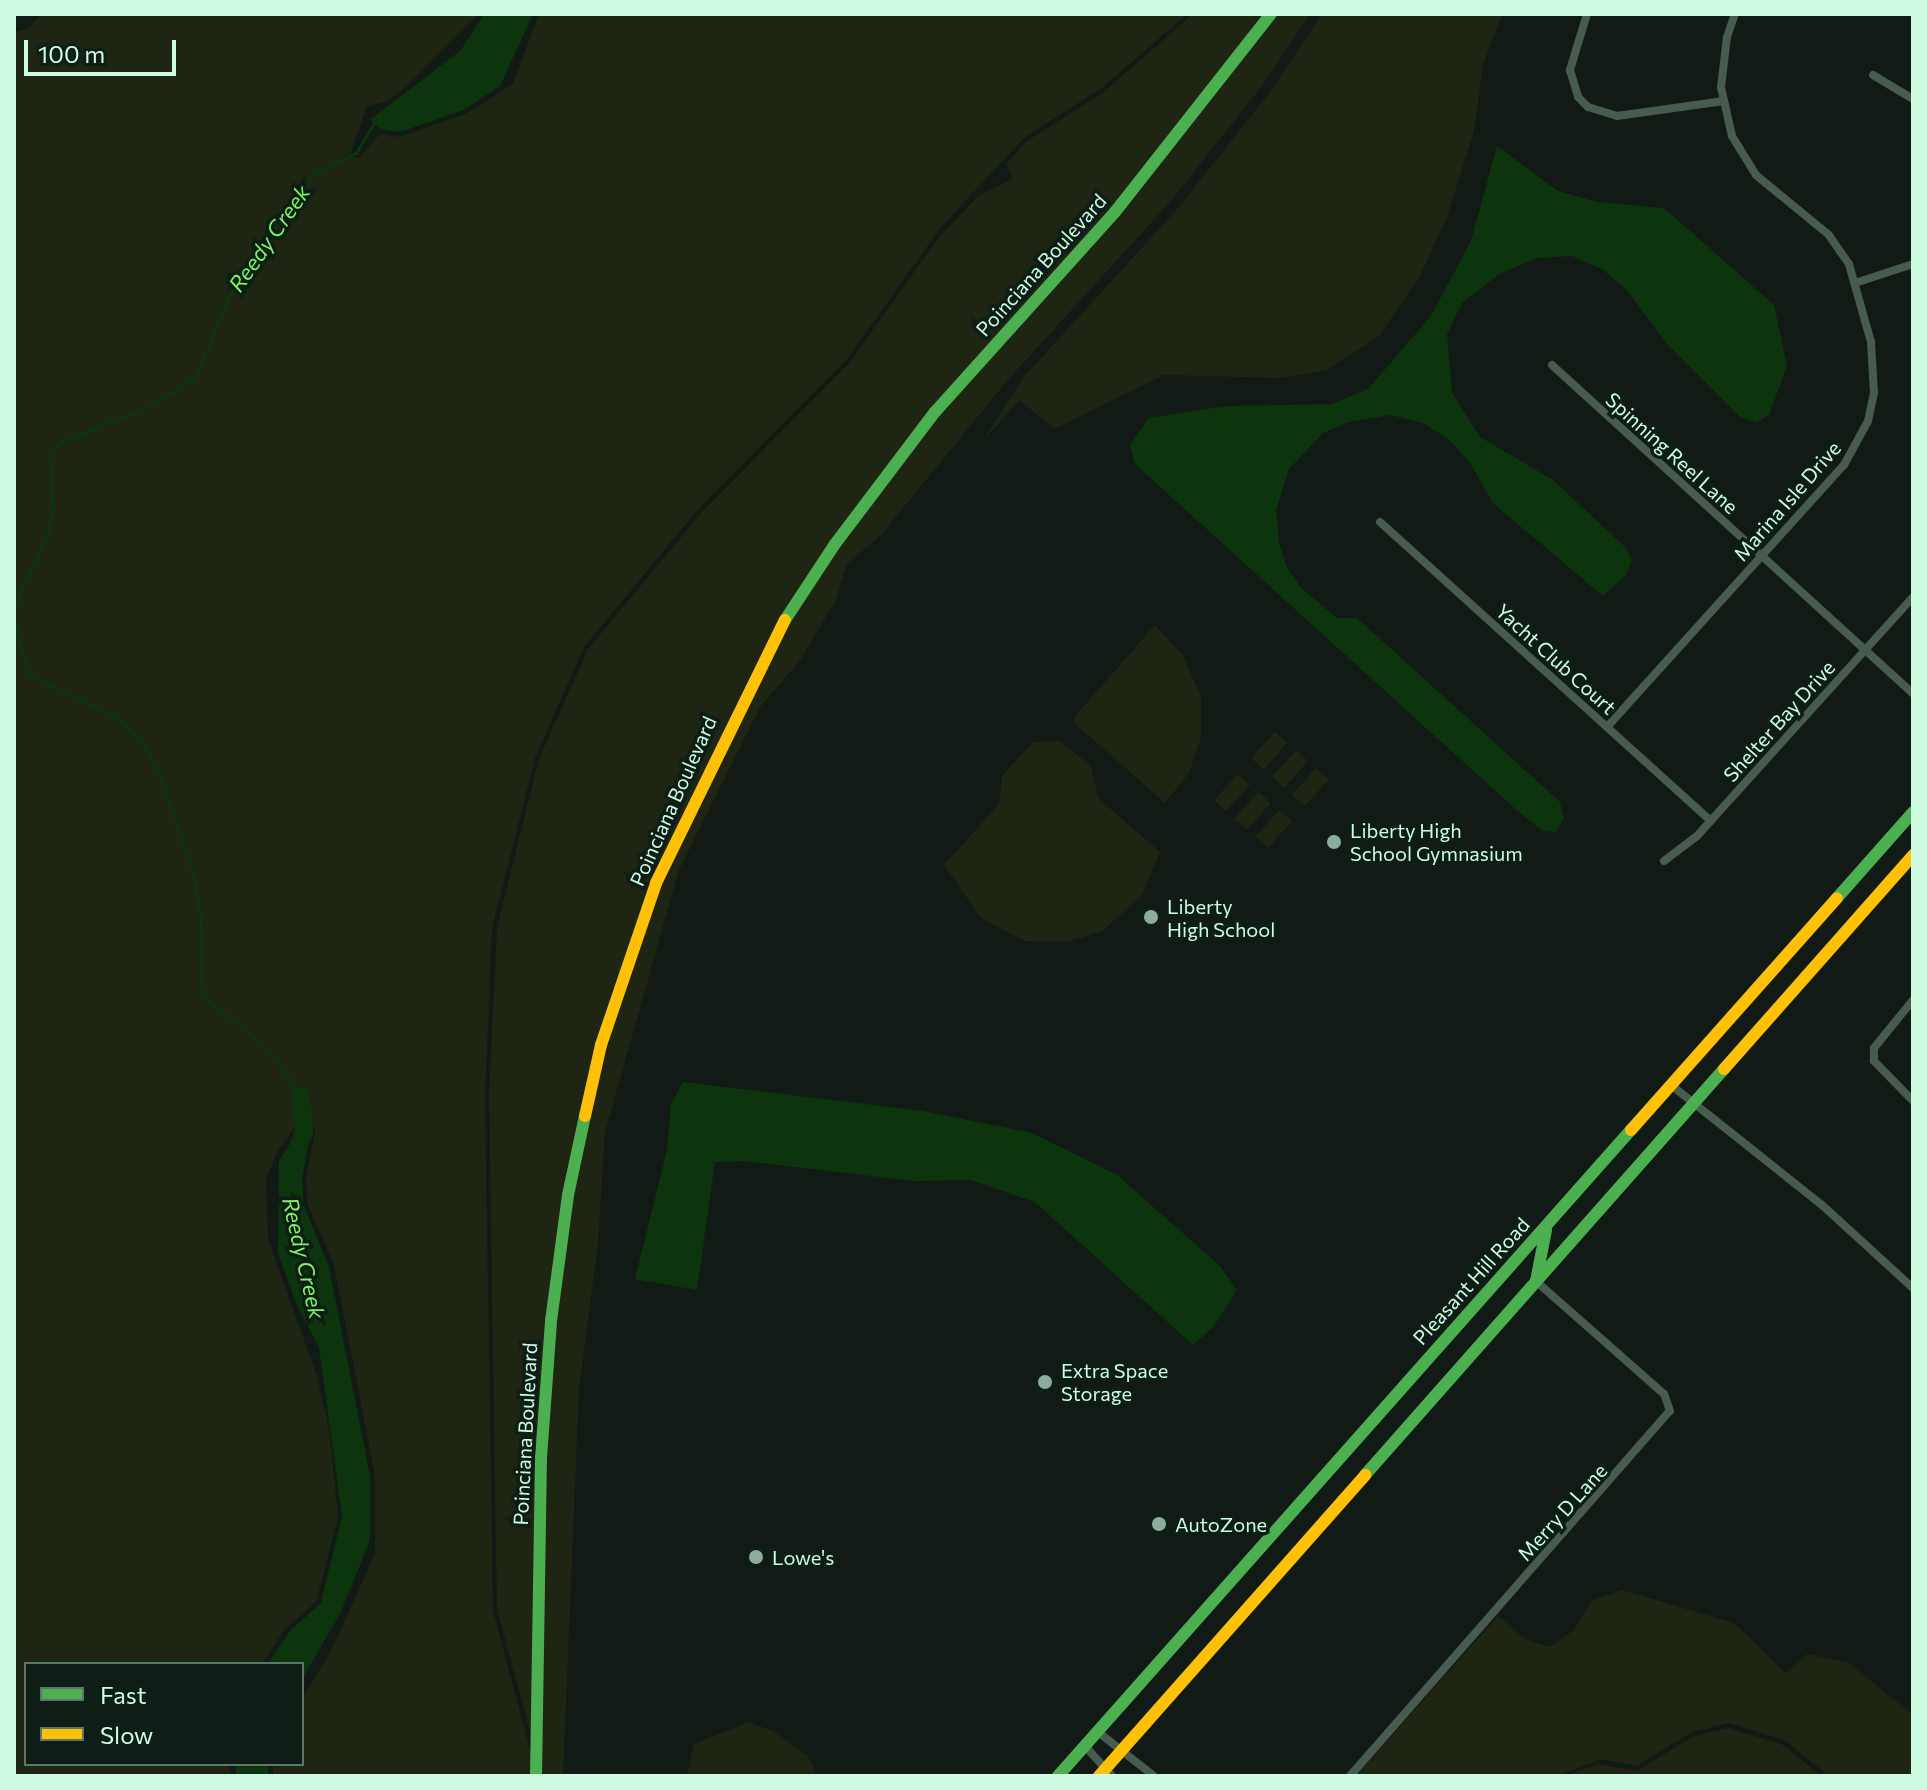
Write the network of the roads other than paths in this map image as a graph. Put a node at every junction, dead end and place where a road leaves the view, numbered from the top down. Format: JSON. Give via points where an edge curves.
{"nodes":[{"id":1,"x":1271,"y":14,"type":"edge"},
{"id":2,"x":1587,"y":14,"type":"edge"},
{"id":3,"x":1735,"y":14,"type":"edge"},
{"id":4,"x":1873,"y":75,"type":"dead end"},
{"id":5,"x":1913,"y":99,"type":"edge"},
{"id":6,"x":1724,"y":101,"type":"junction"},
{"id":7,"x":1913,"y":264,"type":"edge"},
{"id":8,"x":1855,"y":283,"type":"junction"},
{"id":9,"x":1552,"y":365,"type":"dead end"},
{"id":10,"x":1380,"y":522,"type":"dead end"},
{"id":11,"x":1762,"y":556,"type":"junction"},
{"id":12,"x":1913,"y":597,"type":"edge"},
{"id":13,"x":1865,"y":650,"type":"junction"},
{"id":14,"x":1913,"y":693,"type":"edge"},
{"id":15,"x":1607,"y":727,"type":"junction"},
{"id":16,"x":1913,"y":812,"type":"edge"},
{"id":17,"x":1711,"y":821,"type":"junction"},
{"id":18,"x":1913,"y":855,"type":"edge"},
{"id":19,"x":1664,"y":861,"type":"dead end"},
{"id":20,"x":1913,"y":1000,"type":"edge"},
{"id":21,"x":1671,"y":1085,"type":"junction"},
{"id":22,"x":1913,"y":1101,"type":"edge"},
{"id":23,"x":1693,"y":1104,"type":"junction"},
{"id":24,"x":1548,"y":1224,"type":"junction"},
{"id":25,"x":1536,"y":1281,"type":"junction"},
{"id":26,"x":1913,"y":1288,"type":"edge"},
{"id":27,"x":1098,"y":1732,"type":"junction"},
{"id":28,"x":1085,"y":1746,"type":"junction"},
{"id":29,"x":1123,"y":1749,"type":"junction"},
{"id":30,"x":1106,"y":1773,"type":"edge"},
{"id":31,"x":536,"y":1776,"type":"edge"},
{"id":32,"x":1058,"y":1776,"type":"edge"},
{"id":33,"x":1154,"y":1776,"type":"edge"},
{"id":34,"x":1350,"y":1776,"type":"edge"}],
"edges":[{"from":1,"to":31,"type":"main road","name":"Poinciana Boulevard","via":[[1115,212],[935,412],[835,544],[772,641],[656,883],[601,1045],[568,1195],[551,1321],[541,1458]]},
{"from":2,"to":6,"type":"street","via":[[1570,70],[1578,97],[1588,107],[1617,116]]},
{"from":3,"to":6,"type":"street","name":"Marina Isle Drive","via":[[1722,62]]},
{"from":4,"to":5,"type":"street"},
{"from":6,"to":8,"type":"street","name":"Marina Isle Drive","via":[[1732,136],[1756,175],[1829,235]]},
{"from":7,"to":8,"type":"street"},
{"from":8,"to":11,"type":"street","name":"Marina Isle Drive","via":[[1874,364],[1868,421],[1844,465]]},
{"from":9,"to":11,"type":"street","name":"Spinning Reel Lane"},
{"from":10,"to":15,"type":"street","name":"Yacht Club Court"},
{"from":11,"to":13,"type":"street","name":"Spinning Reel Lane"},
{"from":11,"to":15,"type":"street","name":"Marina Isle Drive"},
{"from":12,"to":13,"type":"street","name":"Shelter Bay Drive"},
{"from":13,"to":14,"type":"street","name":"Spinning Reel Lane"},
{"from":13,"to":17,"type":"street","name":"Shelter Bay Drive"},
{"from":15,"to":17,"type":"street","name":"Yacht Club Court"},
{"from":16,"to":21,"type":"main road","name":"Pleasant Hill Road"},
{"from":17,"to":19,"type":"street","name":"Shelter Bay Drive"},
{"from":18,"to":23,"type":"main road"},
{"from":20,"to":22,"type":"street","via":[[1874,1048],[1874,1061]]},
{"from":21,"to":23,"type":"street"},
{"from":21,"to":24,"type":"main road","name":"Pleasant Hill Road"},
{"from":23,"to":25,"type":"main road"},
{"from":23,"to":26,"type":"street","via":[[1822,1205]]},
{"from":24,"to":25,"type":"main road"},
{"from":24,"to":27,"type":"main road","name":"Pleasant Hill Road"},
{"from":25,"to":29,"type":"main road"},
{"from":25,"to":34,"type":"street","name":"Merry D Lane","via":[[1664,1394],[1670,1411]]},
{"from":27,"to":28,"type":"main road","name":"Pleasant Hill Road"},
{"from":27,"to":29,"type":"street"},
{"from":28,"to":30,"type":"street"},
{"from":28,"to":32,"type":"main road","name":"Pleasant Hill Road"},
{"from":29,"to":30,"type":"main road"},
{"from":29,"to":33,"type":"street"}]}
